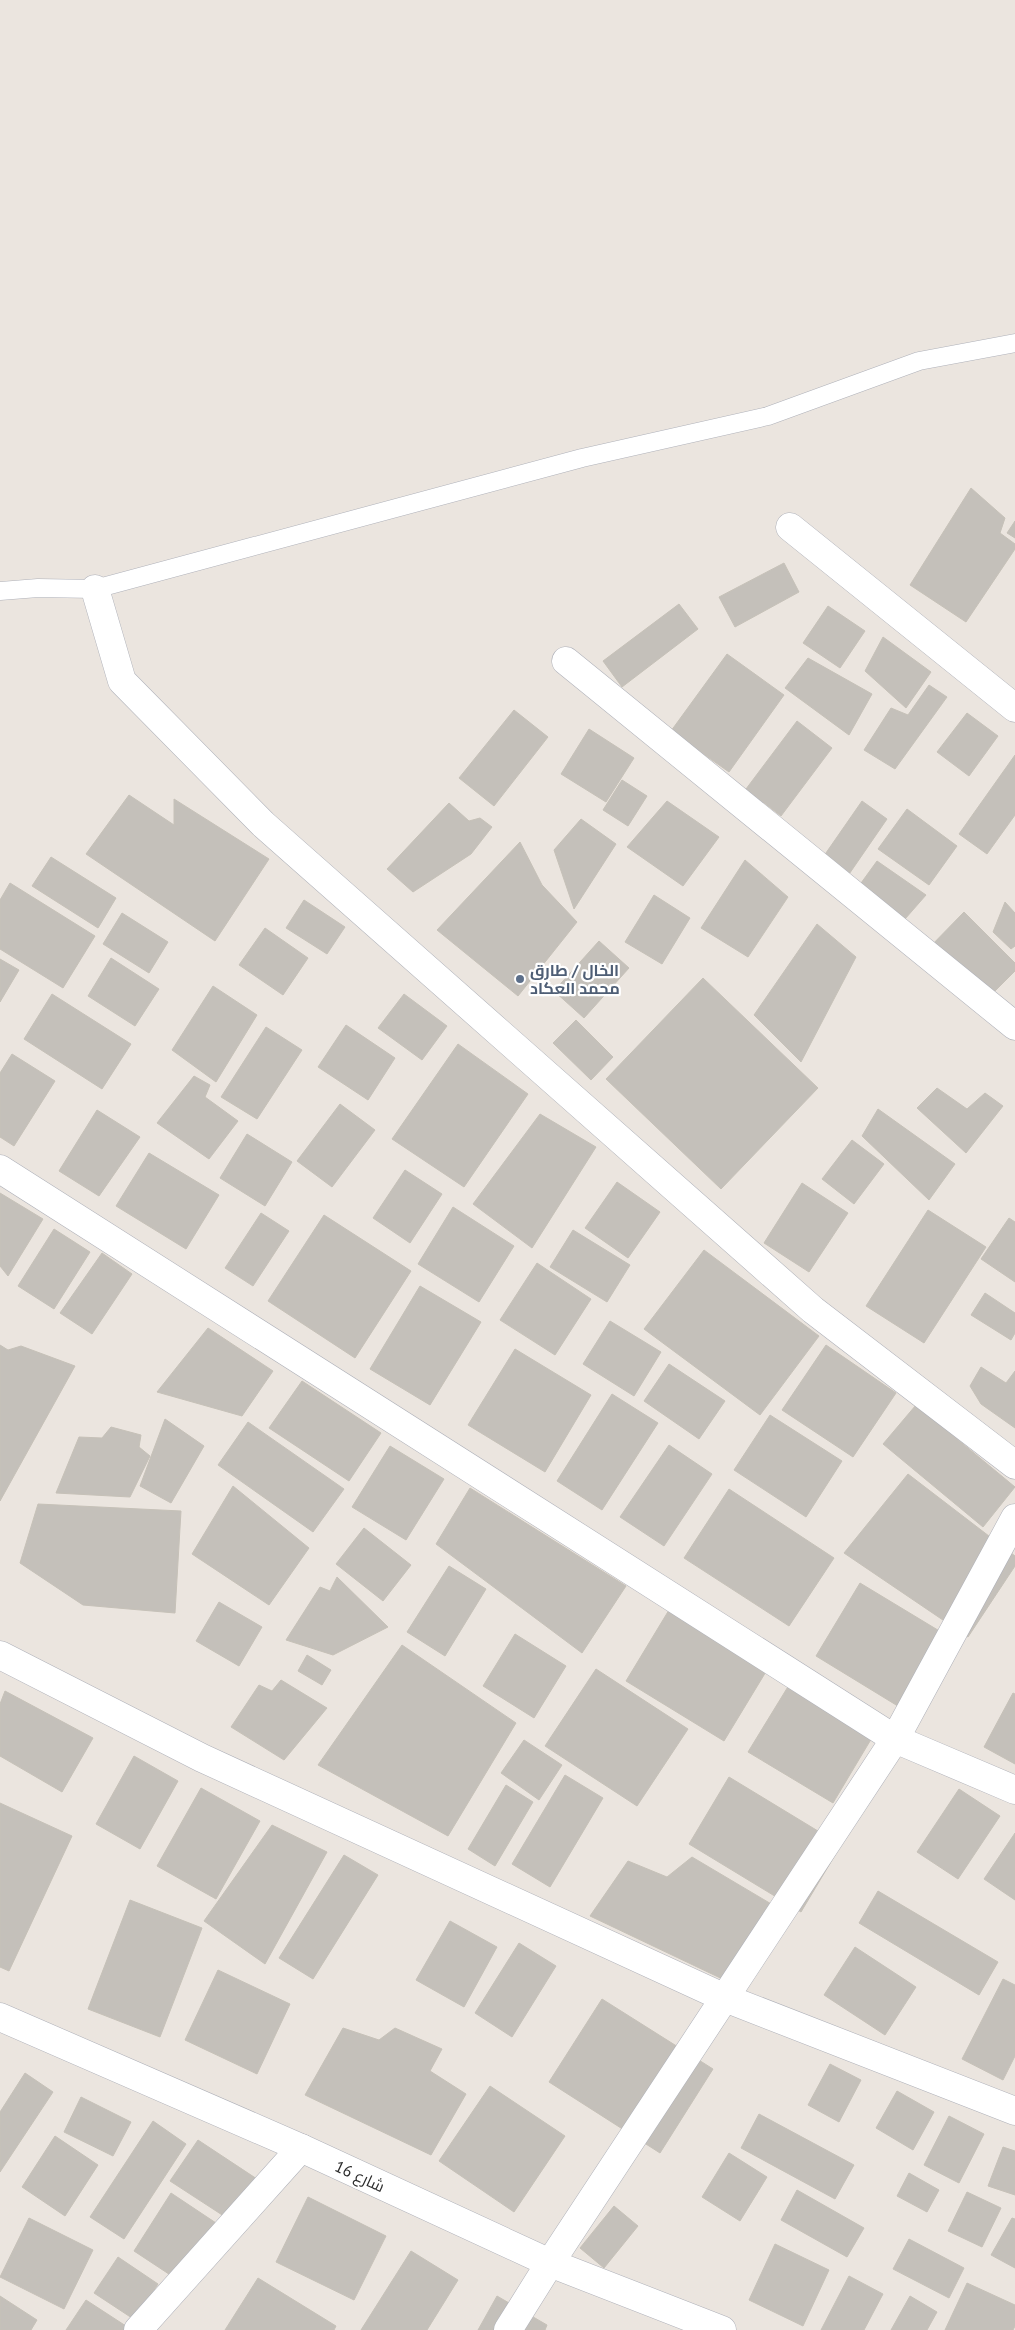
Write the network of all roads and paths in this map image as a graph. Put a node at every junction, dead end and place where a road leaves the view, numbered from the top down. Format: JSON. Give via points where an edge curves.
{"nodes":[{"id":1,"x":1015,"y":343,"type":"edge"},
{"id":2,"x":790,"y":526,"type":"dead end"},
{"id":3,"x":95,"y":589,"type":"junction"},
{"id":4,"x":0,"y":591,"type":"edge"},
{"id":5,"x":566,"y":661,"type":"dead end"},
{"id":6,"x":1015,"y":708,"type":"edge"},
{"id":7,"x":1015,"y":1026,"type":"edge"},
{"id":8,"x":0,"y":1169,"type":"edge"},
{"id":9,"x":1015,"y":1465,"type":"edge"},
{"id":10,"x":1015,"y":1518,"type":"edge"},
{"id":11,"x":0,"y":1656,"type":"edge"},
{"id":12,"x":895,"y":1739,"type":"junction"},
{"id":13,"x":1015,"y":1790,"type":"edge"},
{"id":14,"x":725,"y":1998,"type":"junction"},
{"id":15,"x":0,"y":2017,"type":"edge"},
{"id":16,"x":1015,"y":2111,"type":"edge"},
{"id":17,"x":301,"y":2148,"type":"junction"},
{"id":18,"x":550,"y":2263,"type":"junction"},
{"id":19,"x":138,"y":2330,"type":"edge"},
{"id":20,"x":508,"y":2330,"type":"edge"},
{"id":21,"x":722,"y":2330,"type":"edge"}],
"edges":[{"from":1,"to":3,"type":"lane","via":[[919,361],[768,416],[582,458]]},
{"from":2,"to":6,"type":"street"},
{"from":3,"to":4,"type":"lane"},
{"from":3,"to":9,"type":"street","via":[[122,681],[263,824],[813,1310]]},
{"from":5,"to":7,"type":"street"},
{"from":8,"to":12,"type":"street"},
{"from":10,"to":12,"type":"street"},
{"from":11,"to":14,"type":"street","via":[[202,1758]]},
{"from":12,"to":13,"type":"street"},
{"from":12,"to":14,"type":"street"},
{"from":14,"to":16,"type":"street"},
{"from":14,"to":18,"type":"street"},
{"from":15,"to":17,"type":"street","name":"شارع 16"},
{"from":17,"to":18,"type":"street","name":"شارع 16"},
{"from":17,"to":19,"type":"street"},
{"from":18,"to":20,"type":"street"},
{"from":18,"to":21,"type":"street","name":"شارع 16"}]}
